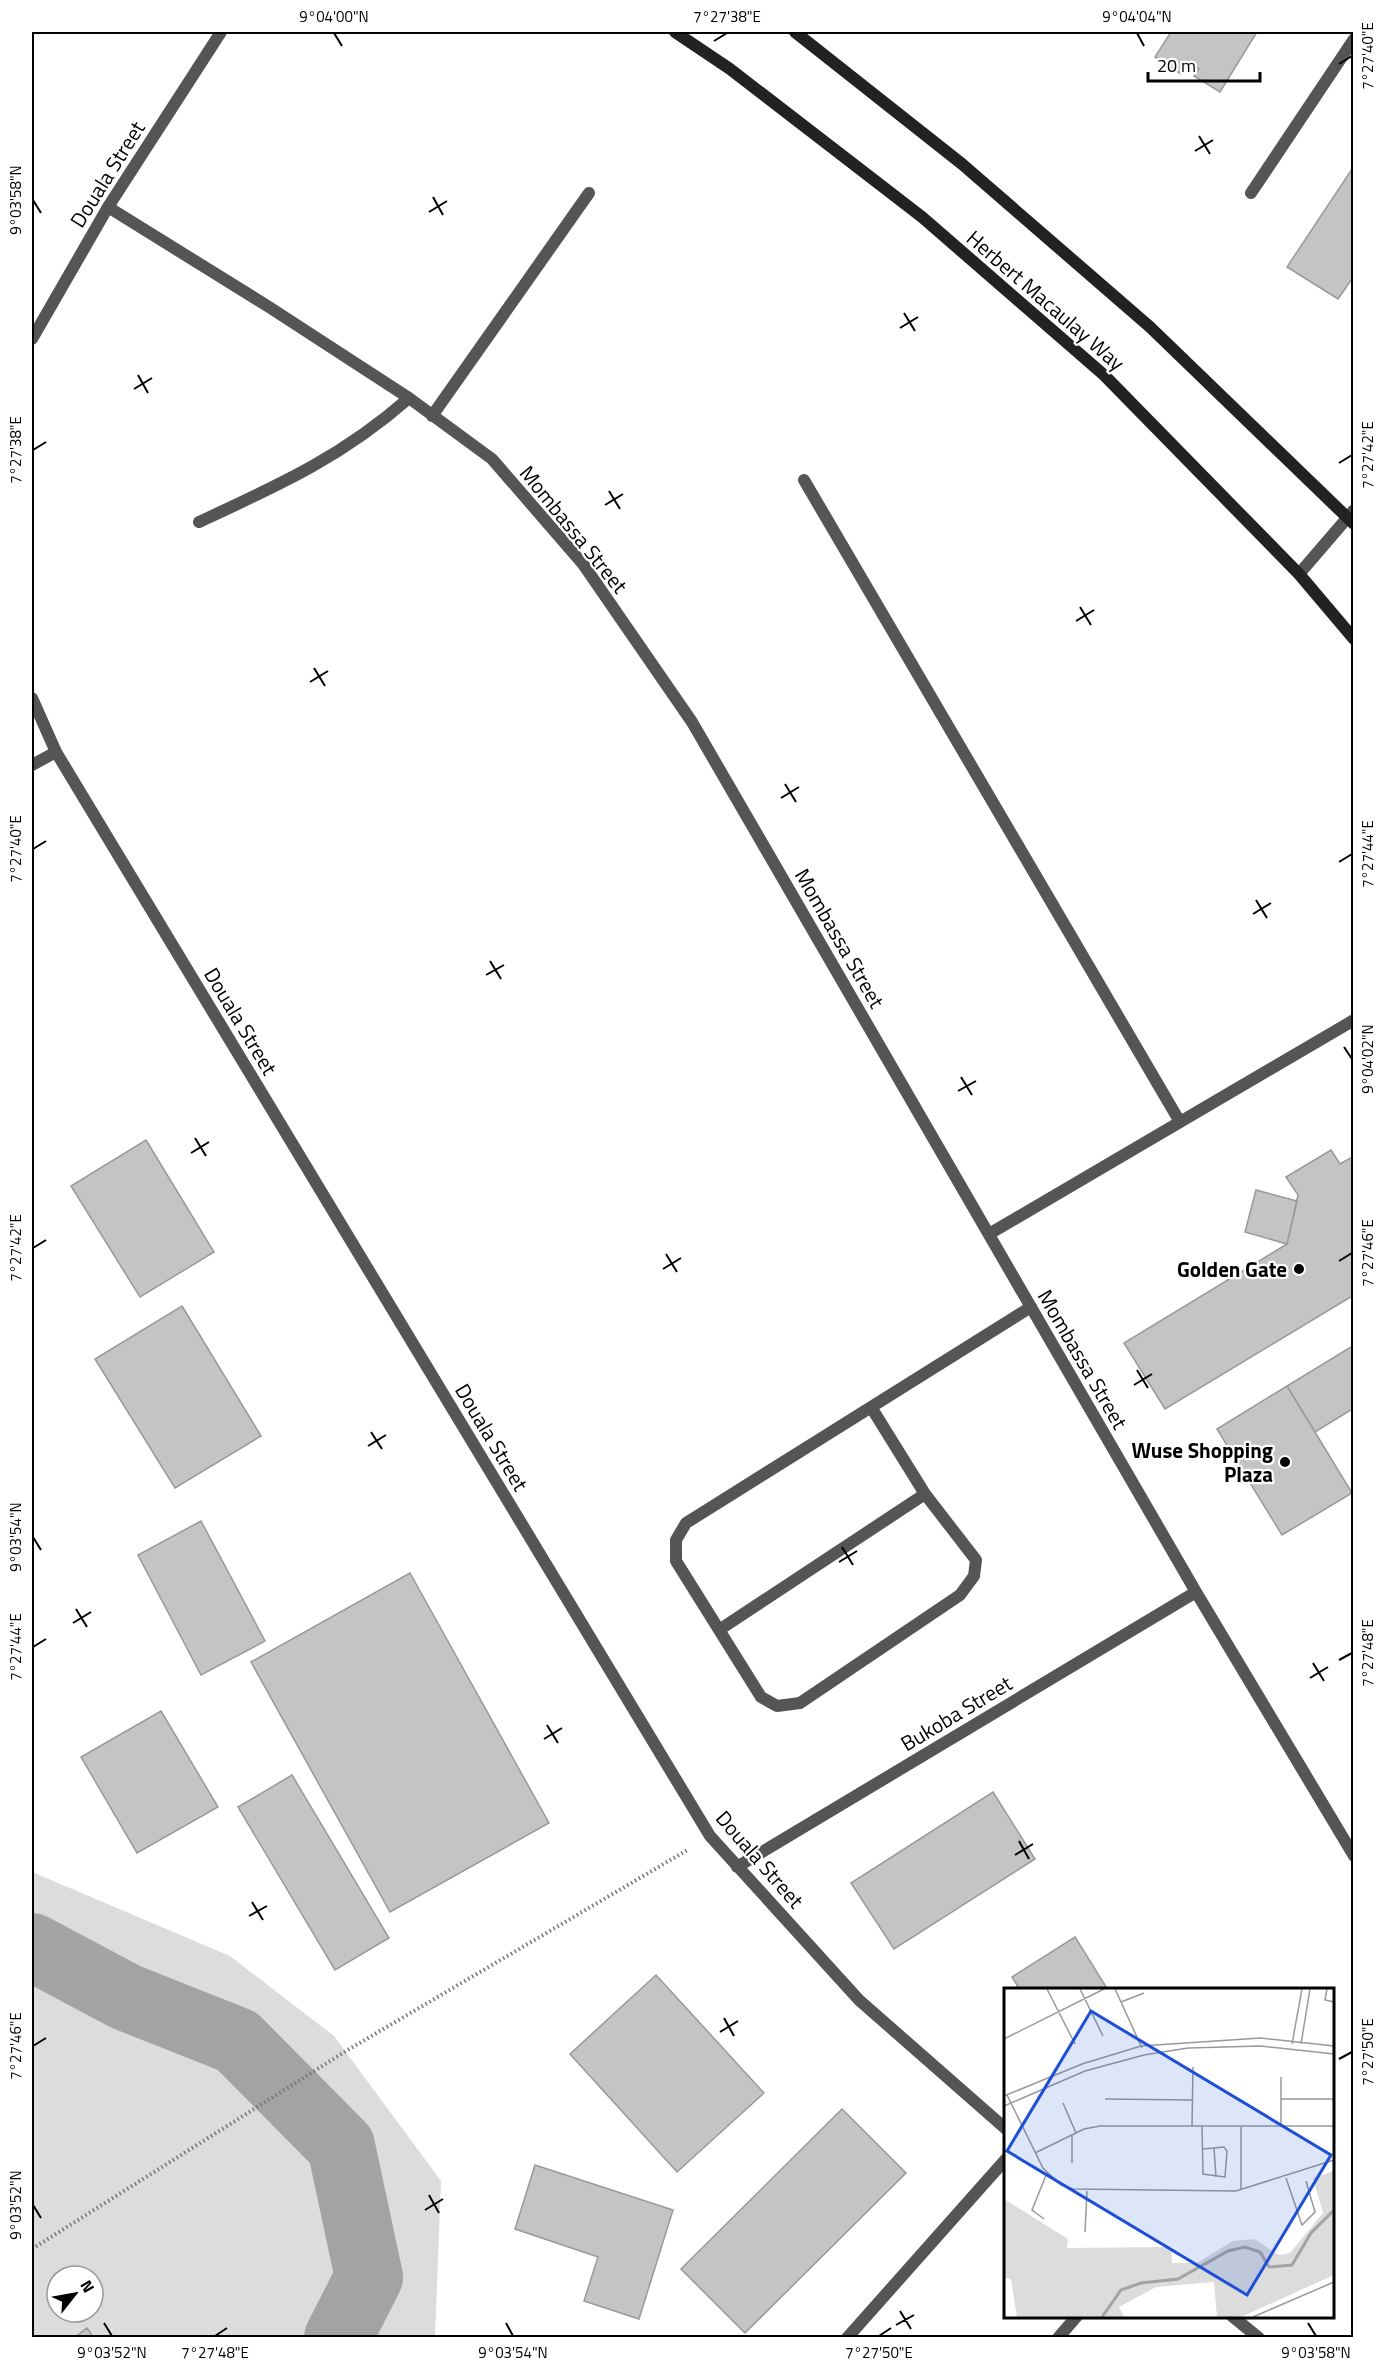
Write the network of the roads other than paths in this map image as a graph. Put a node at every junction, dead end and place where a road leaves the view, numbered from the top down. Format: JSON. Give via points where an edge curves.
{"nodes":[{"id":1,"x":221,"y":32,"type":"edge"},
{"id":2,"x":675,"y":32,"type":"edge"},
{"id":3,"x":795,"y":32,"type":"edge"},
{"id":4,"x":1353,"y":39,"type":"edge"},
{"id":5,"x":589,"y":193,"type":"dead end"},
{"id":6,"x":1251,"y":193,"type":"dead end"},
{"id":7,"x":108,"y":207,"type":"junction"},
{"id":8,"x":32,"y":339,"type":"edge"},
{"id":9,"x":409,"y":398,"type":"junction"},
{"id":10,"x":432,"y":416,"type":"junction"},
{"id":11,"x":804,"y":480,"type":"dead end"},
{"id":12,"x":1352,"y":517,"type":"edge"},
{"id":13,"x":199,"y":522,"type":"dead end"},
{"id":14,"x":1299,"y":574,"type":"junction"},
{"id":15,"x":1353,"y":639,"type":"edge"},
{"id":16,"x":32,"y":698,"type":"edge"},
{"id":17,"x":56,"y":752,"type":"junction"},
{"id":18,"x":32,"y":765,"type":"edge"},
{"id":19,"x":1353,"y":1020,"type":"edge"},
{"id":20,"x":1180,"y":1122,"type":"junction"},
{"id":21,"x":989,"y":1234,"type":"junction"},
{"id":22,"x":1031,"y":1307,"type":"junction"},
{"id":23,"x":871,"y":1407,"type":"junction"},
{"id":24,"x":925,"y":1494,"type":"junction"},
{"id":25,"x":1196,"y":1592,"type":"junction"},
{"id":26,"x":719,"y":1630,"type":"junction"},
{"id":27,"x":1353,"y":1856,"type":"edge"},
{"id":28,"x":737,"y":1867,"type":"junction"},
{"id":29,"x":1004,"y":2128,"type":"edge"},
{"id":30,"x":1004,"y":2160,"type":"edge"},
{"id":31,"x":1075,"y":2318,"type":"edge"},
{"id":32,"x":1235,"y":2318,"type":"edge"},
{"id":33,"x":847,"y":2337,"type":"edge"},
{"id":34,"x":1058,"y":2337,"type":"edge"},
{"id":35,"x":1259,"y":2337,"type":"edge"}],
"edges":[{"from":1,"to":7,"type":"street","name":"Douala Street"},
{"from":2,"to":14,"type":"main road","name":"Herbert Macaulay Way","via":[[730,69],[922,217],[1104,375]]},
{"from":3,"to":12,"type":"main road","via":[[962,164],[1150,327]]},
{"from":4,"to":6,"type":"street"},
{"from":5,"to":10,"type":"street"},
{"from":7,"to":8,"type":"street","name":"Douala Street"},
{"from":7,"to":9,"type":"street","name":"Mombassa Street"},
{"from":9,"to":10,"type":"street","name":"Mombassa Street"},
{"from":9,"to":13,"type":"street","via":[[374,429],[323,462]]},
{"from":10,"to":21,"type":"street","name":"Mombassa Street","via":[[492,459],[583,564],[692,722]]},
{"from":11,"to":20,"type":"street"},
{"from":12,"to":14,"type":"street"},
{"from":14,"to":15,"type":"main road","name":"Herbert Macaulay Way"},
{"from":16,"to":17,"type":"street","name":"Douala Street"},
{"from":17,"to":18,"type":"street"},
{"from":17,"to":28,"type":"street","name":"Douala Street","via":[[710,1836]]},
{"from":19,"to":20,"type":"street"},
{"from":20,"to":21,"type":"street"},
{"from":21,"to":22,"type":"street","name":"Mombassa Street"},
{"from":22,"to":23,"type":"street"},
{"from":22,"to":25,"type":"street","name":"Mombassa Street"},
{"from":23,"to":24,"type":"street"},
{"from":23,"to":26,"type":"street","via":[[686,1522],[676,1540],[676,1561]]},
{"from":24,"to":26,"type":"street"},
{"from":24,"to":26,"type":"street","via":[[976,1560],[974,1576],[960,1595],[800,1703],[777,1706],[762,1697]]},
{"from":25,"to":27,"type":"street","name":"Mombassa Street"},
{"from":25,"to":28,"type":"street","name":"Bukoba Street"},
{"from":28,"to":29,"type":"street","name":"Douala Street","via":[[859,2000]]},
{"from":30,"to":33,"type":"street"},
{"from":31,"to":34,"type":"street"},
{"from":32,"to":35,"type":"street"}]}
